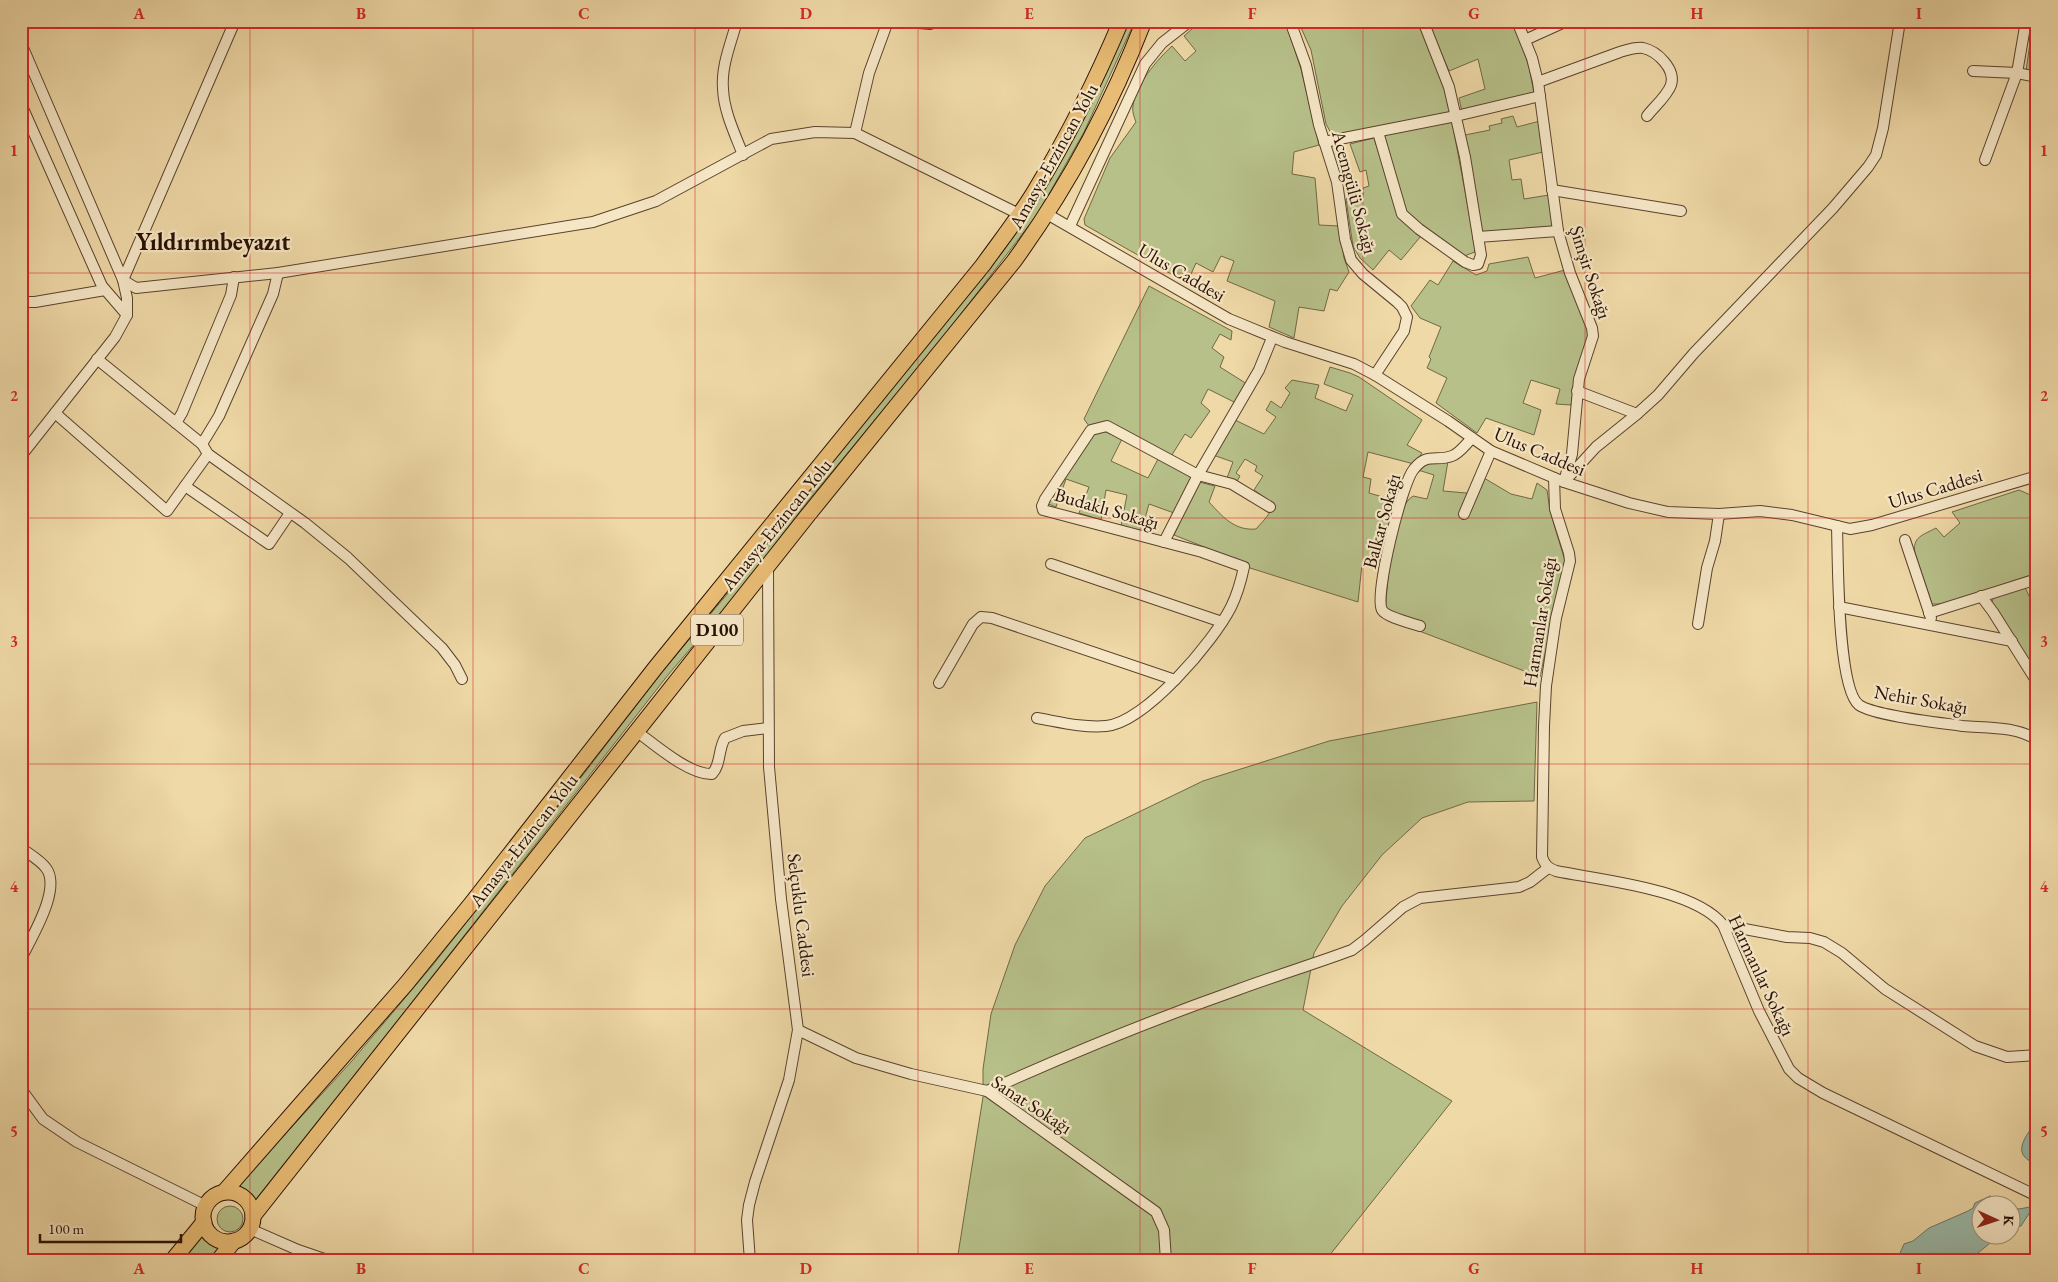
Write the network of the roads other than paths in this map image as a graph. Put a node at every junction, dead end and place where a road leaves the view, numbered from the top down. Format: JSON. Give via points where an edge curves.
{"nodes":[{"id":1,"x":235,"y":21,"type":"edge"},
{"id":2,"x":737,"y":21,"type":"edge"},
{"id":3,"x":888,"y":21,"type":"edge"},
{"id":4,"x":895,"y":21,"type":"edge"},
{"id":5,"x":941,"y":21,"type":"edge"},
{"id":6,"x":1121,"y":21,"type":"edge"},
{"id":7,"x":1144,"y":21,"type":"edge"},
{"id":8,"x":1190,"y":21,"type":"edge"},
{"id":9,"x":1290,"y":21,"type":"edge"},
{"id":10,"x":1423,"y":21,"type":"edge"},
{"id":11,"x":1517,"y":21,"type":"edge"},
{"id":12,"x":1567,"y":21,"type":"edge"},
{"id":13,"x":1900,"y":21,"type":"edge"},
{"id":14,"x":2026,"y":21,"type":"edge"},
{"id":15,"x":1525,"y":40,"type":"junction"},
{"id":16,"x":21,"y":43,"type":"edge"},
{"id":17,"x":1973,"y":70,"type":"dead end"},
{"id":18,"x":2017,"y":73,"type":"junction"},
{"id":19,"x":2037,"y":77,"type":"edge"},
{"id":20,"x":1538,"y":82,"type":"junction"},
{"id":21,"x":1540,"y":96,"type":"junction"},
{"id":22,"x":22,"y":105,"type":"edge"},
{"id":23,"x":1456,"y":116,"type":"junction"},
{"id":24,"x":1647,"y":116,"type":"dead end"},
{"id":25,"x":1378,"y":132,"type":"junction"},
{"id":26,"x":855,"y":133,"type":"junction"},
{"id":27,"x":1324,"y":142,"type":"junction"},
{"id":28,"x":743,"y":155,"type":"junction"},
{"id":29,"x":1985,"y":160,"type":"dead end"},
{"id":30,"x":1552,"y":190,"type":"junction"},
{"id":31,"x":1681,"y":211,"type":"dead end"},
{"id":32,"x":1019,"y":214,"type":"junction"},
{"id":33,"x":1047,"y":214,"type":"junction"},
{"id":34,"x":1070,"y":226,"type":"junction"},
{"id":35,"x":1558,"y":231,"type":"junction"},
{"id":36,"x":1478,"y":237,"type":"junction"},
{"id":37,"x":278,"y":273,"type":"junction"},
{"id":38,"x":234,"y":277,"type":"junction"},
{"id":39,"x":123,"y":280,"type":"junction"},
{"id":40,"x":104,"y":290,"type":"junction"},
{"id":41,"x":21,"y":302,"type":"edge"},
{"id":42,"x":127,"y":315,"type":"junction"},
{"id":43,"x":1272,"y":338,"type":"junction"},
{"id":44,"x":97,"y":359,"type":"junction"},
{"id":45,"x":1375,"y":375,"type":"junction"},
{"id":46,"x":1577,"y":391,"type":"junction"},
{"id":47,"x":55,"y":413,"type":"junction"},
{"id":48,"x":1637,"y":414,"type":"junction"},
{"id":49,"x":176,"y":423,"type":"junction"},
{"id":50,"x":1472,"y":438,"type":"junction"},
{"id":51,"x":202,"y":444,"type":"junction"},
{"id":52,"x":1491,"y":451,"type":"junction"},
{"id":53,"x":208,"y":454,"type":"junction"},
{"id":54,"x":21,"y":456,"type":"edge"},
{"id":55,"x":1198,"y":475,"type":"junction"},
{"id":56,"x":1554,"y":478,"type":"junction"},
{"id":57,"x":2036,"y":479,"type":"edge"},
{"id":58,"x":1564,"y":482,"type":"junction"},
{"id":59,"x":185,"y":486,"type":"junction"},
{"id":60,"x":1270,"y":508,"type":"dead end"},
{"id":61,"x":290,"y":513,"type":"junction"},
{"id":62,"x":1464,"y":514,"type":"dead end"},
{"id":63,"x":1719,"y":514,"type":"junction"},
{"id":64,"x":1837,"y":526,"type":"junction"},
{"id":65,"x":1905,"y":540,"type":"dead end"},
{"id":66,"x":1164,"y":542,"type":"junction"},
{"id":67,"x":1051,"y":564,"type":"dead end"},
{"id":68,"x":768,"y":567,"type":"junction"},
{"id":69,"x":2037,"y":579,"type":"edge"},
{"id":70,"x":1981,"y":596,"type":"junction"},
{"id":71,"x":1840,"y":607,"type":"junction"},
{"id":72,"x":1929,"y":613,"type":"junction"},
{"id":73,"x":1222,"y":622,"type":"junction"},
{"id":74,"x":1698,"y":624,"type":"dead end"},
{"id":75,"x":1933,"y":625,"type":"junction"},
{"id":76,"x":1420,"y":626,"type":"dead end"},
{"id":77,"x":2012,"y":641,"type":"junction"},
{"id":78,"x":462,"y":679,"type":"dead end"},
{"id":79,"x":1175,"y":680,"type":"junction"},
{"id":80,"x":2037,"y":682,"type":"edge"},
{"id":81,"x":939,"y":683,"type":"dead end"},
{"id":82,"x":1037,"y":718,"type":"dead end"},
{"id":83,"x":768,"y":728,"type":"junction"},
{"id":84,"x":636,"y":731,"type":"junction"},
{"id":85,"x":2037,"y":740,"type":"edge"},
{"id":86,"x":21,"y":848,"type":"edge"},
{"id":87,"x":1548,"y":868,"type":"junction"},
{"id":88,"x":1723,"y":925,"type":"junction"},
{"id":89,"x":21,"y":958,"type":"edge"},
{"id":90,"x":798,"y":1030,"type":"junction"},
{"id":91,"x":2037,"y":1055,"type":"edge"},
{"id":92,"x":21,"y":1089,"type":"edge"},
{"id":93,"x":987,"y":1091,"type":"junction"},
{"id":94,"x":224,"y":1192,"type":"junction"},
{"id":95,"x":2037,"y":1196,"type":"edge"},
{"id":96,"x":206,"y":1206,"type":"junction"},
{"id":97,"x":204,"y":1222,"type":"junction"},
{"id":98,"x":252,"y":1222,"type":"junction"},
{"id":99,"x":234,"y":1241,"type":"junction"},
{"id":100,"x":172,"y":1261,"type":"edge"},
{"id":101,"x":218,"y":1261,"type":"edge"},
{"id":102,"x":330,"y":1261,"type":"edge"},
{"id":103,"x":750,"y":1261,"type":"edge"},
{"id":104,"x":1166,"y":1261,"type":"edge"}],
"edges":[{"from":1,"to":39,"type":"street"},
{"from":2,"to":28,"type":"street","via":[[725,60],[723,89],[729,118]]},
{"from":3,"to":26,"type":"street","via":[[869,73]]},
{"from":4,"to":5,"type":"street","via":[[930,24]]},
{"from":6,"to":32,"type":"highway","name":"Amasya-Erzincan Yolu","number":"D100","via":[[1075,117]]},
{"from":7,"to":33,"type":"highway","name":"Amasya-Erzincan Yolu","number":"D100","via":[[1114,88]]},
{"from":8,"to":34,"type":"street","via":[[1162,43],[1145,64]]},
{"from":9,"to":27,"type":"street","name":"Acemgülü Sokağı","via":[[1306,66]]},
{"from":10,"to":23,"type":"street","via":[[1442,65]]},
{"from":11,"to":15,"type":"street","name":"Şimşir Sokağı"},
{"from":12,"to":15,"type":"street"},
{"from":13,"to":48,"type":"street","via":[[1883,128],[1876,154],[1868,167]]},
{"from":14,"to":18,"type":"street"},
{"from":15,"to":20,"type":"street","name":"Şimşir Sokağı"},
{"from":16,"to":39,"type":"street"},
{"from":17,"to":18,"type":"street"},
{"from":18,"to":19,"type":"street"},
{"from":18,"to":29,"type":"street"},
{"from":20,"to":21,"type":"street","name":"Şimşir Sokağı"},
{"from":20,"to":24,"type":"street","via":[[1620,52],[1644,48],[1662,60],[1672,77],[1666,94]]},
{"from":21,"to":23,"type":"street"},
{"from":21,"to":30,"type":"street","name":"Şimşir Sokağı"},
{"from":22,"to":40,"type":"street"},
{"from":23,"to":25,"type":"street"},
{"from":23,"to":36,"type":"street"},
{"from":25,"to":27,"type":"street"},
{"from":25,"to":36,"type":"street","via":[[1402,214],[1472,265],[1480,260]]},
{"from":26,"to":28,"type":"street","via":[[815,132],[771,139]]},
{"from":26,"to":32,"type":"street"},
{"from":27,"to":45,"type":"street","name":"Acemgülü Sokağı","via":[[1337,182],[1351,260],[1397,302],[1407,317],[1404,331]]},
{"from":28,"to":37,"type":"street","via":[[656,201],[593,222]]},
{"from":30,"to":31,"type":"street","name":"Şimşir Sokağı"},
{"from":30,"to":35,"type":"street","name":"Şimşir Sokağı"},
{"from":32,"to":94,"type":"highway","name":"Amasya-Erzincan Yolu","number":"D100","via":[[951,306],[656,667],[471,904],[400,991]]},
{"from":33,"to":34,"type":"street","name":"Ulus Caddesi"},
{"from":33,"to":68,"type":"highway","name":"Amasya-Erzincan Yolu","number":"D100","via":[[984,300]]},
{"from":34,"to":43,"type":"street","name":"Ulus Caddesi","via":[[1213,310]]},
{"from":35,"to":36,"type":"street"},
{"from":35,"to":46,"type":"street","name":"Şimşir Sokağı","via":[[1570,273],[1592,328],[1591,344]]},
{"from":37,"to":38,"type":"street"},
{"from":37,"to":51,"type":"street","via":[[273,294],[219,416]]},
{"from":38,"to":39,"type":"street","via":[[136,288]]},
{"from":38,"to":49,"type":"street","via":[[231,295]]},
{"from":39,"to":42,"type":"street"},
{"from":40,"to":41,"type":"street"},
{"from":40,"to":42,"type":"street"},
{"from":42,"to":44,"type":"street"},
{"from":43,"to":45,"type":"street","name":"Ulus Caddesi","via":[[1354,364]]},
{"from":43,"to":55,"type":"street","name":"Budaklı Sokağı","via":[[1260,370]]},
{"from":44,"to":47,"type":"street"},
{"from":44,"to":49,"type":"street"},
{"from":45,"to":50,"type":"street","name":"Ulus Caddesi"},
{"from":46,"to":48,"type":"street"},
{"from":46,"to":58,"type":"street","name":"Şimşir Sokağı","via":[[1572,454]]},
{"from":47,"to":54,"type":"street"},
{"from":47,"to":59,"type":"street","via":[[167,511]]},
{"from":48,"to":58,"type":"street","via":[[1596,446]]},
{"from":49,"to":51,"type":"street"},
{"from":50,"to":52,"type":"street","name":"Ulus Caddesi"},
{"from":50,"to":76,"type":"street","name":"Balkar Sokağı","via":[[1452,456],[1429,458],[1414,468],[1395,520],[1384,567],[1380,606],[1389,615]]},
{"from":51,"to":53,"type":"street"},
{"from":52,"to":56,"type":"street","name":"Ulus Caddesi"},
{"from":52,"to":62,"type":"street"},
{"from":53,"to":59,"type":"street"},
{"from":53,"to":61,"type":"street"},
{"from":55,"to":60,"type":"street","name":"Budaklı Sokağı","via":[[1232,484]]},
{"from":55,"to":66,"type":"street","name":"Budaklı Sokağı"},
{"from":55,"to":66,"type":"street","name":"Budaklı Sokağı","via":[[1107,426],[1099,427],[1086,436],[1042,506],[1043,510]]},
{"from":56,"to":58,"type":"street","name":"Ulus Caddesi"},
{"from":56,"to":87,"type":"street","name":"Harmanlar Sokağı","via":[[1555,509],[1570,561],[1554,627],[1546,694],[1542,858]]},
{"from":57,"to":64,"type":"street","name":"Ulus Caddesi","via":[[1872,525],[1850,529]]},
{"from":58,"to":63,"type":"street","name":"Ulus Caddesi","via":[[1652,510]]},
{"from":59,"to":61,"type":"street","via":[[269,544]]},
{"from":61,"to":78,"type":"street","via":[[362,571],[442,648]]},
{"from":63,"to":64,"type":"street","name":"Ulus Caddesi","via":[[1775,512]]},
{"from":63,"to":74,"type":"street"},
{"from":64,"to":71,"type":"street","name":"Nehir Sokağı"},
{"from":65,"to":72,"type":"street"},
{"from":66,"to":73,"type":"street","name":"Budaklı Sokağı","via":[[1244,567],[1232,606]]},
{"from":67,"to":73,"type":"street"},
{"from":68,"to":83,"type":"street","name":"Selçuklu Caddesi"},
{"from":68,"to":84,"type":"highway","name":"Amasya-Erzincan Yolu","number":"D100"},
{"from":69,"to":70,"type":"street"},
{"from":70,"to":72,"type":"street"},
{"from":70,"to":77,"type":"street"},
{"from":71,"to":75,"type":"street"},
{"from":71,"to":85,"type":"street","name":"Nehir Sokağı","via":[[1848,679],[1858,704],[1870,710],[1913,718],[2016,732]]},
{"from":72,"to":75,"type":"street"},
{"from":73,"to":79,"type":"street","name":"Budaklı Sokağı"},
{"from":75,"to":77,"type":"street"},
{"from":77,"to":80,"type":"street"},
{"from":79,"to":81,"type":"street","via":[[981,617],[973,624]]},
{"from":79,"to":82,"type":"street","name":"Budaklı Sokağı","via":[[1163,694],[1120,723],[1080,726]]},
{"from":83,"to":84,"type":"street","via":[[743,731],[725,738],[712,774],[680,762]]},
{"from":83,"to":90,"type":"street","name":"Selçuklu Caddesi","via":[[772,818]]},
{"from":84,"to":98,"type":"highway","name":"Amasya-Erzincan Yolu","number":"D100"},
{"from":86,"to":89,"type":"street","via":[[46,868],[50,878],[49,900]]},
{"from":87,"to":88,"type":"street","name":"Harmanlar Sokağı","via":[[1674,896],[1710,912]]},
{"from":87,"to":93,"type":"street","via":[[1519,887],[1420,898],[1403,907],[1352,950],[1142,1026]]},
{"from":88,"to":91,"type":"street","via":[[1824,942],[1885,989],[1974,1046],[2007,1057]]},
{"from":88,"to":95,"type":"street","name":"Harmanlar Sokağı","via":[[1759,1011],[1789,1069],[1798,1078]]},
{"from":90,"to":93,"type":"street","name":"Sanat Sokağı","via":[[856,1058]]},
{"from":90,"to":103,"type":"street","name":"Selçuklu Caddesi","via":[[789,1080],[749,1205]]},
{"from":92,"to":96,"type":"street","via":[[43,1119],[77,1142]]},
{"from":93,"to":104,"type":"street","name":"Sanat Sokağı","via":[[1156,1212],[1164,1230]]},
{"from":94,"to":96,"type":"highway","via":[[213,1196]]},
{"from":94,"to":98,"type":"highway","via":[[244,1197],[250,1204]]},
{"from":96,"to":97,"type":"highway"},
{"from":97,"to":99,"type":"highway","via":[[214,1238]]},
{"from":97,"to":100,"type":"highway"},
{"from":98,"to":99,"type":"highway","via":[[245,1236]]},
{"from":98,"to":102,"type":"street","via":[[298,1250]]},
{"from":99,"to":101,"type":"highway"}]}
